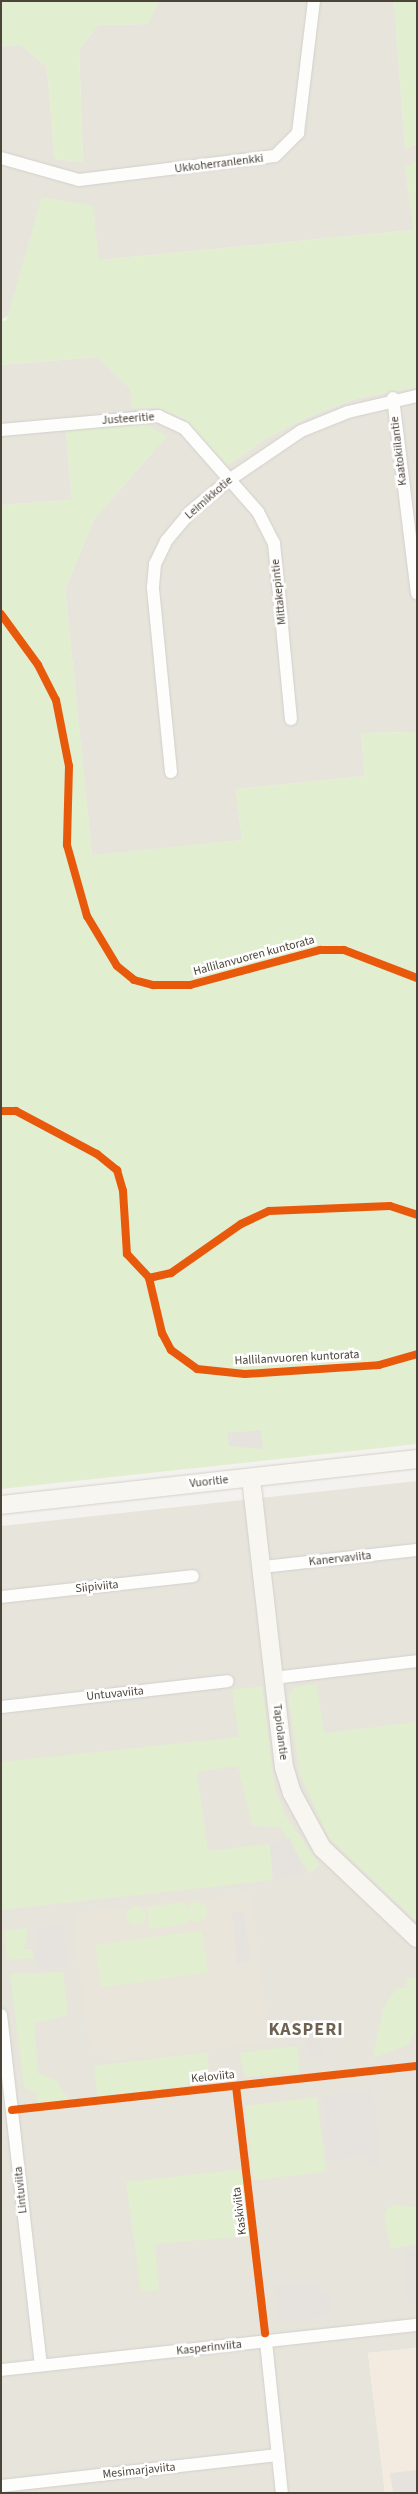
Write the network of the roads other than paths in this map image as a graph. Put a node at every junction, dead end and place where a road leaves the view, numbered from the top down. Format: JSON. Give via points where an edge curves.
{"nodes":[{"id":1,"x":314,"y":1,"type":"edge"},
{"id":2,"x":1,"y":158,"type":"edge"},
{"id":3,"x":417,"y":396,"type":"edge"},
{"id":4,"x":393,"y":398,"type":"junction"},
{"id":5,"x":1,"y":430,"type":"edge"},
{"id":6,"x":229,"y":480,"type":"junction"},
{"id":7,"x":417,"y":594,"type":"edge"},
{"id":8,"x":292,"y":718,"type":"dead end"},
{"id":9,"x":171,"y":772,"type":"dead end"},
{"id":10,"x":417,"y":1459,"type":"edge"},
{"id":11,"x":251,"y":1478,"type":"junction"},
{"id":12,"x":1,"y":1505,"type":"edge"},
{"id":13,"x":417,"y":1550,"type":"edge"},
{"id":14,"x":263,"y":1567,"type":"junction"},
{"id":15,"x":193,"y":1576,"type":"dead end"},
{"id":16,"x":1,"y":1597,"type":"edge"},
{"id":17,"x":417,"y":1661,"type":"edge"},
{"id":18,"x":273,"y":1678,"type":"junction"},
{"id":19,"x":228,"y":1681,"type":"dead end"},
{"id":20,"x":1,"y":1707,"type":"edge"},
{"id":21,"x":417,"y":1938,"type":"edge"},
{"id":22,"x":1,"y":2015,"type":"edge"},
{"id":23,"x":417,"y":2325,"type":"edge"},
{"id":24,"x":266,"y":2342,"type":"junction"},
{"id":25,"x":41,"y":2365,"type":"junction"},
{"id":26,"x":1,"y":2370,"type":"edge"},
{"id":27,"x":278,"y":2455,"type":"junction"},
{"id":28,"x":1,"y":2486,"type":"edge"},
{"id":29,"x":282,"y":2493,"type":"edge"}],
"edges":[{"from":1,"to":2,"type":"street","name":"Ukkoherranlenkki","via":[[300,124],[293,141],[274,156],[79,180]]},
{"from":3,"to":4,"type":"street","name":"Leimikkotie"},
{"from":4,"to":6,"type":"street","name":"Leimikkotie","via":[[302,431]]},
{"from":4,"to":7,"type":"street","name":"Kaatokiilantie"},
{"from":5,"to":6,"type":"street","name":"Justeeritie","via":[[158,416],[184,428]]},
{"from":6,"to":8,"type":"street","name":"Mittakepintie","via":[[258,512],[274,543]]},
{"from":6,"to":9,"type":"street","name":"Leimikkotie","via":[[190,512],[155,564]]},
{"from":10,"to":11,"type":"street","name":"Vuoritie"},
{"from":11,"to":12,"type":"street","name":"Vuoritie"},
{"from":11,"to":14,"type":"street","name":"Tapiolantie"},
{"from":13,"to":14,"type":"street","name":"Kanervaviita"},
{"from":14,"to":18,"type":"street","name":"Tapiolantie"},
{"from":15,"to":16,"type":"street","name":"Siipiviita"},
{"from":17,"to":18,"type":"street"},
{"from":18,"to":21,"type":"street","name":"Tapiolantie","via":[[284,1767],[302,1817],[345,1873]]},
{"from":19,"to":20,"type":"street","name":"Untuvaviita"},
{"from":22,"to":25,"type":"street","name":"Lintuviita"},
{"from":23,"to":24,"type":"street","name":"Kasperinviita"},
{"from":24,"to":25,"type":"street","name":"Kasperinviita"},
{"from":24,"to":27,"type":"street"},
{"from":25,"to":26,"type":"street","name":"Kasperinviita"},
{"from":27,"to":28,"type":"street","name":"Mesimarjaviita"},
{"from":27,"to":29,"type":"street"}]}
